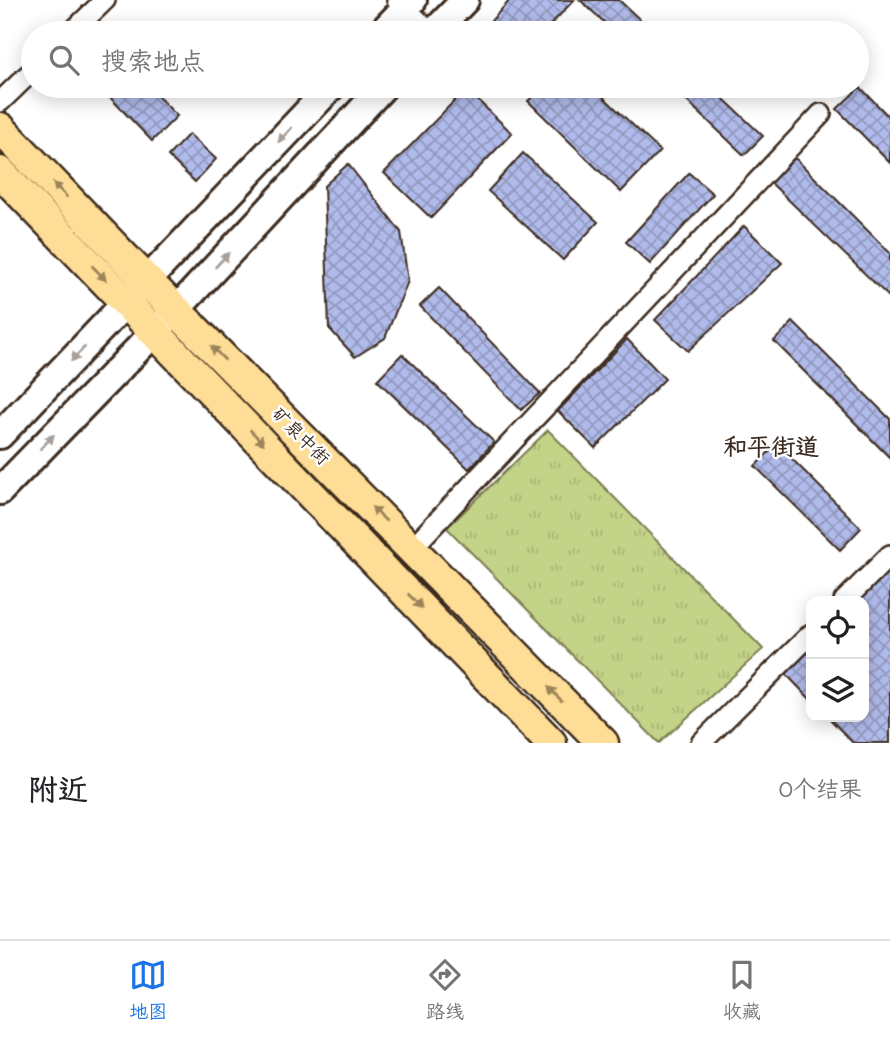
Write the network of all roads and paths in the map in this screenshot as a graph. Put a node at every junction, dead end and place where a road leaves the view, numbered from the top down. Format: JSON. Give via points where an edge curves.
{"nodes":[{"id":1,"x":105,"y":0,"type":"edge"},
{"id":2,"x":465,"y":0,"type":"edge"},
{"id":3,"x":405,"y":3,"type":"edge"},
{"id":4,"x":83,"y":21,"type":"edge"},
{"id":5,"x":391,"y":21,"type":"edge"},
{"id":6,"x":421,"y":21,"type":"edge"},
{"id":7,"x":444,"y":21,"type":"edge"},
{"id":8,"x":21,"y":82,"type":"edge"},
{"id":9,"x":321,"y":98,"type":"edge"},
{"id":10,"x":373,"y":98,"type":"edge"},
{"id":11,"x":0,"y":102,"type":"edge"},
{"id":12,"x":821,"y":114,"type":"dead end"},
{"id":13,"x":0,"y":128,"type":"edge"},
{"id":14,"x":0,"y":172,"type":"edge"},
{"id":15,"x":138,"y":292,"type":"junction"},
{"id":16,"x":165,"y":321,"type":"junction"},
{"id":17,"x":0,"y":435,"type":"edge"},
{"id":18,"x":0,"y":491,"type":"edge"},
{"id":19,"x":413,"y":547,"type":"junction"},
{"id":20,"x":890,"y":555,"type":"edge"},
{"id":21,"x":849,"y":596,"type":"edge"},
{"id":22,"x":806,"y":639,"type":"edge"},
{"id":23,"x":551,"y":743,"type":"edge"},
{"id":24,"x":603,"y":743,"type":"edge"},
{"id":25,"x":701,"y":743,"type":"edge"}],
"edges":[{"from":1,"to":4,"type":"street"},
{"from":2,"to":7,"type":"main road"},
{"from":3,"to":5,"type":"main road"},
{"from":3,"to":6,"type":"street"},
{"from":8,"to":11,"type":"street"},
{"from":9,"to":15,"type":"main road","one_way":true},
{"from":16,"to":10,"type":"main road","one_way":true},
{"from":12,"to":19,"type":"street"},
{"from":15,"to":13,"type":"main road","name":"矿泉中街","one_way":true},
{"from":14,"to":15,"type":"main road","name":"矿泉中街","one_way":true},
{"from":15,"to":16,"type":"main road","name":"矿泉中街"},
{"from":15,"to":17,"type":"main road","one_way":true},
{"from":18,"to":16,"type":"main road","one_way":true},
{"from":19,"to":16,"type":"main road","name":"矿泉中街","one_way":true},
{"from":16,"to":23,"type":"main road","name":"矿泉中街","one_way":true},
{"from":24,"to":19,"type":"main road","name":"矿泉中街","one_way":true},
{"from":20,"to":21,"type":"street"},
{"from":22,"to":25,"type":"street"}]}
